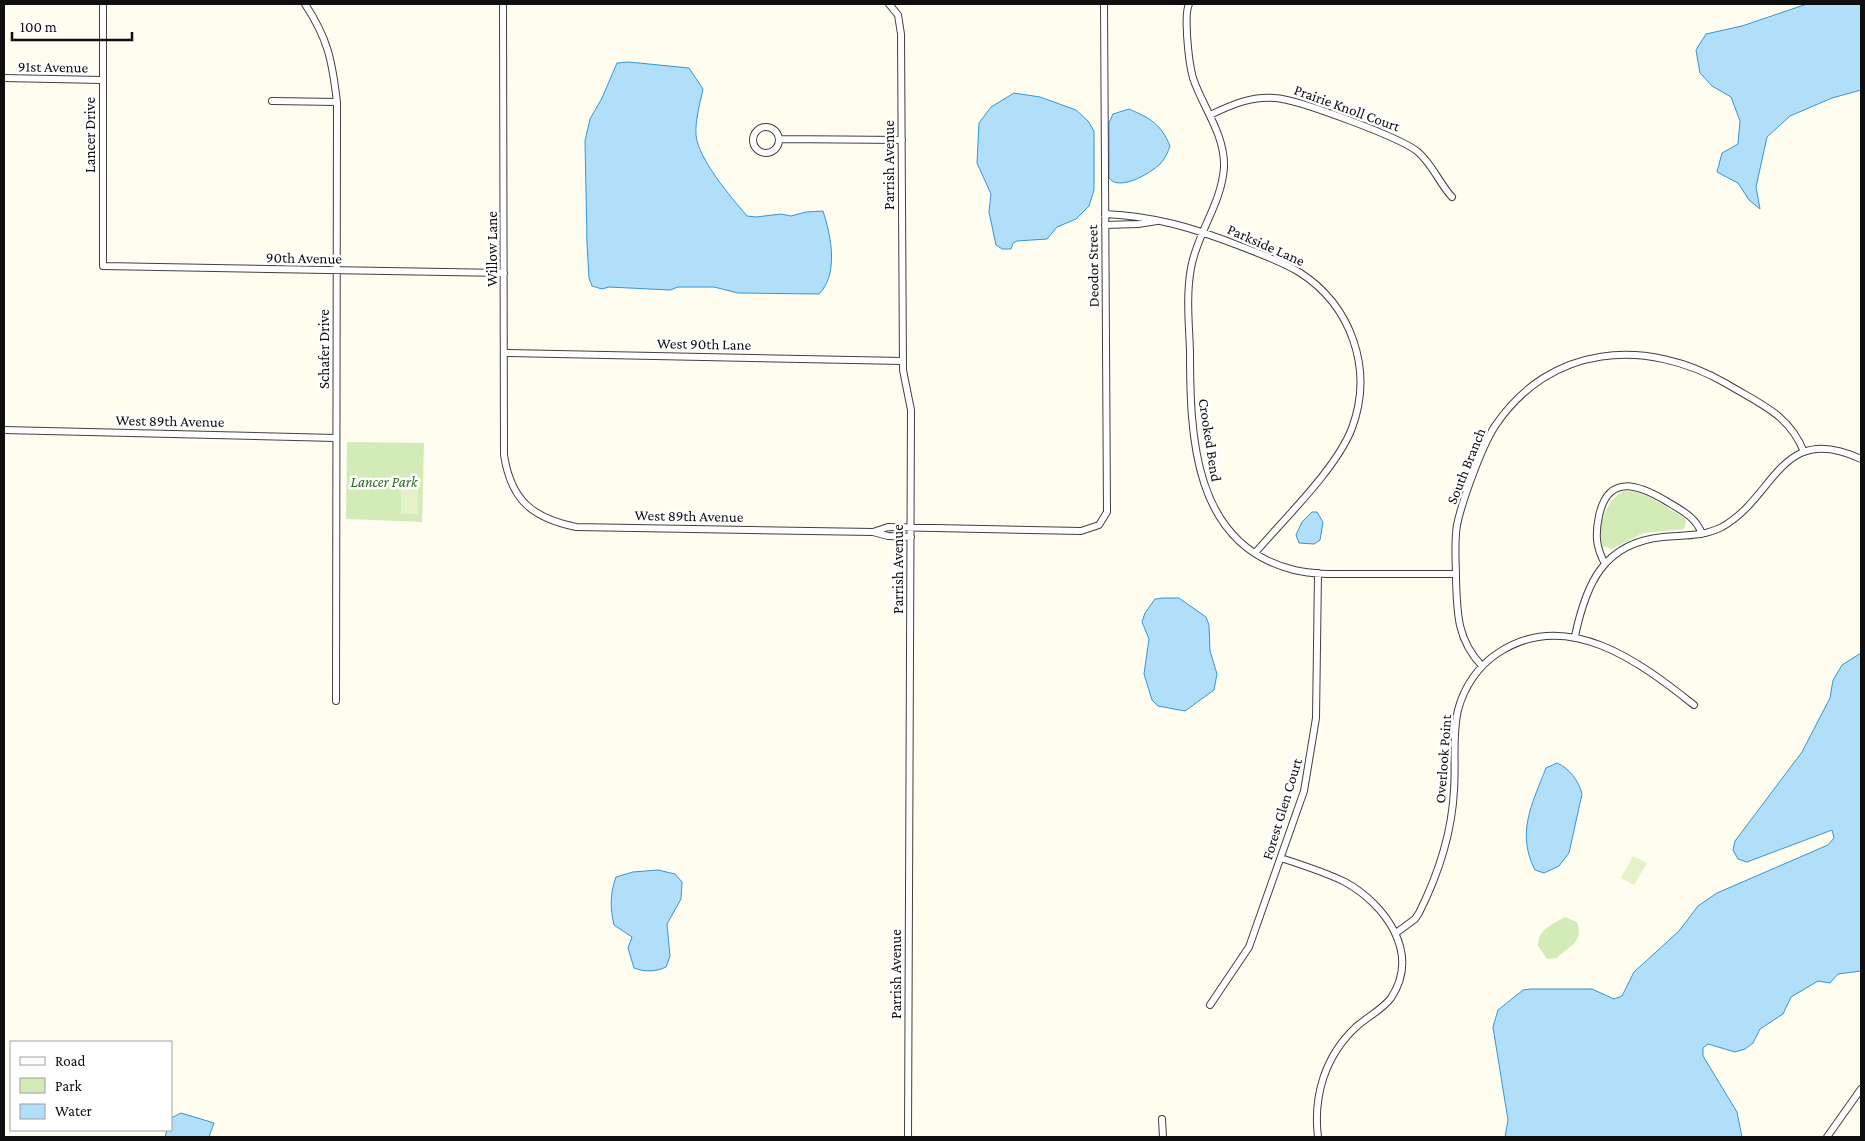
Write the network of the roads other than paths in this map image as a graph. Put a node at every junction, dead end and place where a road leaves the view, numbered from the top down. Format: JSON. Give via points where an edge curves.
{"nodes":[{"id":1,"x":102,"y":4,"type":"edge"},
{"id":2,"x":304,"y":4,"type":"edge"},
{"id":3,"x":504,"y":4,"type":"edge"},
{"id":4,"x":890,"y":4,"type":"edge"},
{"id":5,"x":1104,"y":4,"type":"edge"},
{"id":6,"x":1189,"y":4,"type":"edge"},
{"id":7,"x":4,"y":78,"type":"edge"},
{"id":8,"x":102,"y":80,"type":"junction"},
{"id":9,"x":272,"y":101,"type":"dead end"},
{"id":10,"x":337,"y":102,"type":"junction"},
{"id":11,"x":1210,"y":115,"type":"junction"},
{"id":12,"x":779,"y":139,"type":"junction"},
{"id":13,"x":902,"y":140,"type":"junction"},
{"id":14,"x":1452,"y":198,"type":"dead end"},
{"id":15,"x":1105,"y":214,"type":"junction"},
{"id":16,"x":1158,"y":221,"type":"junction"},
{"id":17,"x":1105,"y":225,"type":"junction"},
{"id":18,"x":1203,"y":231,"type":"junction"},
{"id":19,"x":103,"y":266,"type":"joint"},
{"id":20,"x":337,"y":271,"type":"junction"},
{"id":21,"x":504,"y":273,"type":"junction"},
{"id":22,"x":504,"y":353,"type":"junction"},
{"id":23,"x":903,"y":361,"type":"junction"},
{"id":24,"x":4,"y":430,"type":"edge"},
{"id":25,"x":336,"y":438,"type":"junction"},
{"id":26,"x":1804,"y":452,"type":"junction"},
{"id":27,"x":1861,"y":459,"type":"edge"},
{"id":28,"x":516,"y":492,"type":"joint"},
{"id":29,"x":1099,"y":525,"type":"joint"},
{"id":30,"x":910,"y":528,"type":"junction"},
{"id":31,"x":873,"y":532,"type":"junction"},
{"id":32,"x":1702,"y":534,"type":"junction"},
{"id":33,"x":911,"y":537,"type":"junction"},
{"id":34,"x":1255,"y":553,"type":"junction"},
{"id":35,"x":1605,"y":564,"type":"junction"},
{"id":36,"x":1318,"y":573,"type":"junction"},
{"id":37,"x":1456,"y":574,"type":"junction"},
{"id":38,"x":1575,"y":636,"type":"junction"},
{"id":39,"x":1482,"y":666,"type":"junction"},
{"id":40,"x":336,"y":701,"type":"dead end"},
{"id":41,"x":1694,"y":705,"type":"dead end"},
{"id":42,"x":1281,"y":858,"type":"junction"},
{"id":43,"x":1396,"y":933,"type":"junction"},
{"id":44,"x":1210,"y":1005,"type":"dead end"},
{"id":45,"x":1861,"y":1090,"type":"edge"},
{"id":46,"x":1162,"y":1118,"type":"dead end"},
{"id":47,"x":908,"y":1137,"type":"edge"},
{"id":48,"x":1163,"y":1137,"type":"edge"},
{"id":49,"x":1318,"y":1137,"type":"edge"},
{"id":50,"x":1827,"y":1137,"type":"edge"}],
"edges":[{"from":1,"to":8,"type":"street","name":"Lancer Drive"},
{"from":2,"to":10,"type":"street","name":"Schafer Drive","via":[[321,28],[332,62]]},
{"from":3,"to":21,"type":"street","name":"Willow Lane"},
{"from":4,"to":13,"type":"street","name":"Parrish Avenue","via":[[898,15],[901,34]]},
{"from":5,"to":15,"type":"street","name":"Deodor Street"},
{"from":6,"to":11,"type":"street","name":"Crooked Bend","via":[[1188,58],[1193,78]]},
{"from":7,"to":8,"type":"street","name":"91st Avenue"},
{"from":8,"to":19,"type":"street","name":"Lancer Drive"},
{"from":9,"to":10,"type":"street"},
{"from":10,"to":20,"type":"street","name":"Schafer Drive"},
{"from":11,"to":14,"type":"street","name":"Prairie Knoll Court","via":[[1238,102],[1257,98],[1300,103],[1400,141],[1416,151]]},
{"from":11,"to":18,"type":"street","name":"Crooked Bend","via":[[1222,144],[1224,167]]},
{"from":12,"to":12,"type":"street","via":[[774,150],[766,152],[758,150],[753,140],[758,129],[765,127],[773,129]]},
{"from":12,"to":13,"type":"street"},
{"from":13,"to":23,"type":"street","name":"Parrish Avenue"},
{"from":15,"to":16,"type":"street","name":"Parkside Lane","via":[[1138,215]]},
{"from":15,"to":17,"type":"street","name":"Deodor Street"},
{"from":16,"to":17,"type":"street","name":"Parkside Lane"},
{"from":16,"to":18,"type":"street","name":"Parkside Lane"},
{"from":17,"to":29,"type":"street","name":"Deodor Street","via":[[1108,496],[1107,512]]},
{"from":18,"to":34,"type":"street","name":"Crooked Bend","via":[[1189,284],[1190,382],[1197,456],[1204,488],[1216,512],[1230,532]]},
{"from":18,"to":34,"type":"street","name":"Parkside Lane","via":[[1285,265],[1313,282],[1342,314],[1359,361],[1361,387],[1358,408],[1344,445]]},
{"from":19,"to":20,"type":"street","name":"90th Avenue"},
{"from":20,"to":21,"type":"street","name":"90th Avenue"},
{"from":20,"to":25,"type":"street","name":"Schafer Drive"},
{"from":21,"to":22,"type":"street","name":"Willow Lane"},
{"from":22,"to":23,"type":"street","name":"West 90th Lane"},
{"from":22,"to":28,"type":"street","name":"Willow Lane","via":[[504,455],[507,474]]},
{"from":23,"to":30,"type":"street","name":"Parrish Avenue","via":[[910,402]]},
{"from":24,"to":25,"type":"street","name":"West 89th Avenue"},
{"from":25,"to":40,"type":"street","name":"Schafer Drive"},
{"from":26,"to":27,"type":"street","via":[[1830,450]]},
{"from":26,"to":32,"type":"street","via":[[1783,464],[1735,517]]},
{"from":26,"to":37,"type":"street","name":"South Branch","via":[[1797,435],[1782,418],[1698,368],[1661,357],[1634,354],[1580,362],[1552,374],[1528,391],[1505,413],[1489,436],[1458,519]]},
{"from":28,"to":31,"type":"street","name":"West 89th Avenue","via":[[531,510],[553,522],[576,526]]},
{"from":29,"to":30,"type":"street","name":"West 89th Avenue","via":[[1081,531]]},
{"from":30,"to":31,"type":"street","name":"West 89th Avenue"},
{"from":30,"to":33,"type":"street","name":"Parrish Avenue"},
{"from":31,"to":33,"type":"street","name":"West 89th Avenue"},
{"from":32,"to":35,"type":"street","via":[[1642,541]]},
{"from":32,"to":35,"type":"street","via":[[1688,514],[1643,489],[1624,486],[1610,493],[1600,512],[1596,538]]},
{"from":33,"to":47,"type":"street","name":"Parrish Avenue"},
{"from":34,"to":36,"type":"street","name":"Crooked Bend","via":[[1284,567]]},
{"from":35,"to":38,"type":"street","via":[[1584,597]]},
{"from":36,"to":37,"type":"street","name":"Crooked Bend"},
{"from":36,"to":42,"type":"street","name":"Forest Glen Court","via":[[1315,736],[1304,791]]},
{"from":37,"to":39,"type":"street","name":"South Branch","via":[[1460,631],[1469,651]]},
{"from":38,"to":39,"type":"street","name":"Overlook Point","via":[[1547,634],[1530,637],[1502,650]]},
{"from":38,"to":41,"type":"street","name":"Overlook Point","via":[[1632,662]]},
{"from":39,"to":43,"type":"street","name":"Overlook Point","via":[[1464,693],[1456,718],[1453,799],[1442,854],[1420,913]]},
{"from":42,"to":43,"type":"street","via":[[1330,875],[1360,892],[1383,914]]},
{"from":42,"to":44,"type":"street","name":"Forest Glen Court","via":[[1245,955]]},
{"from":43,"to":49,"type":"street","via":[[1402,957],[1398,983],[1385,1004],[1355,1028],[1329,1063],[1317,1103]]},
{"from":45,"to":50,"type":"street"},
{"from":46,"to":48,"type":"street"}]}
